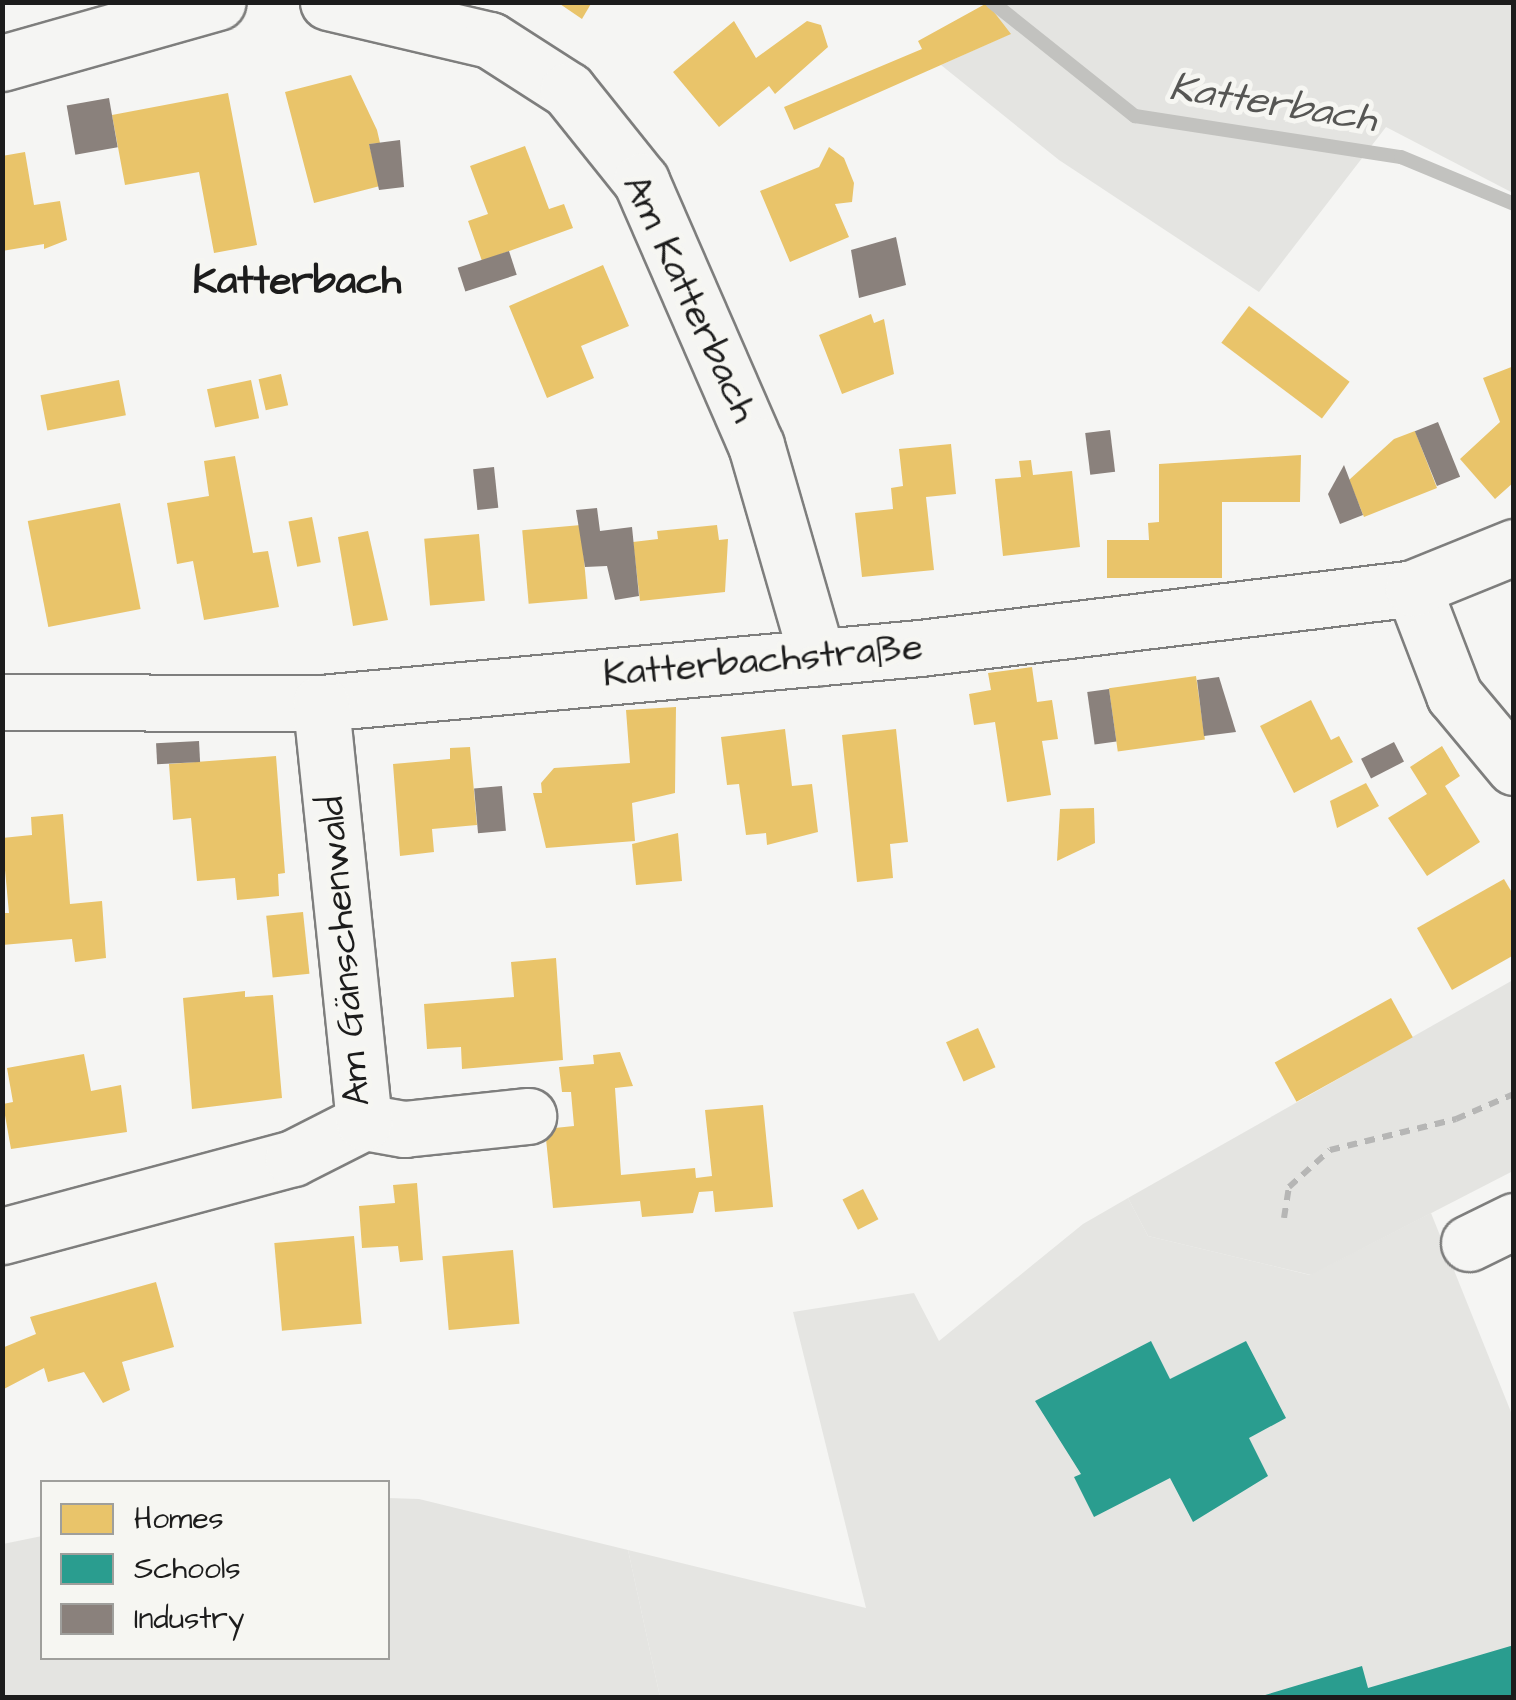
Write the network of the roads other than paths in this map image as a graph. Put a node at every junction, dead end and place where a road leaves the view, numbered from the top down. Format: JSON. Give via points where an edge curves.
{"nodes":[{"id":1,"x":218,"y":2,"type":"edge"},
{"id":2,"x":328,"y":2,"type":"edge"},
{"id":3,"x":2,"y":63,"type":"edge"},
{"id":4,"x":1514,"y":547,"type":"edge"},
{"id":5,"x":1413,"y":588,"type":"junction"},
{"id":6,"x":817,"y":657,"type":"junction"},
{"id":7,"x":2,"y":702,"type":"edge"},
{"id":8,"x":321,"y":703,"type":"junction"},
{"id":9,"x":1514,"y":766,"type":"edge"},
{"id":10,"x":528,"y":1116,"type":"dead end"},
{"id":11,"x":364,"y":1122,"type":"junction"},
{"id":12,"x":2,"y":1236,"type":"edge"}],
"edges":[{"from":1,"to":3,"type":"street"},
{"from":2,"to":6,"type":"street","name":"Am Katterbach","via":[[490,40],[568,90],[641,182],[756,445]]},
{"from":4,"to":5,"type":"street","name":"Katterbachstraße"},
{"from":5,"to":6,"type":"street","name":"Katterbachstraße"},
{"from":5,"to":9,"type":"street","via":[[1454,695]]},
{"from":6,"to":8,"type":"street","name":"Katterbachstraße"},
{"from":7,"to":8,"type":"street","name":"Katterbachstraße"},
{"from":8,"to":11,"type":"street","name":"Am Gänschenwald"},
{"from":10,"to":11,"type":"street","via":[[404,1130]]},
{"from":11,"to":12,"type":"street","name":"Am Gänschenwald","via":[[293,1158]]}]}
